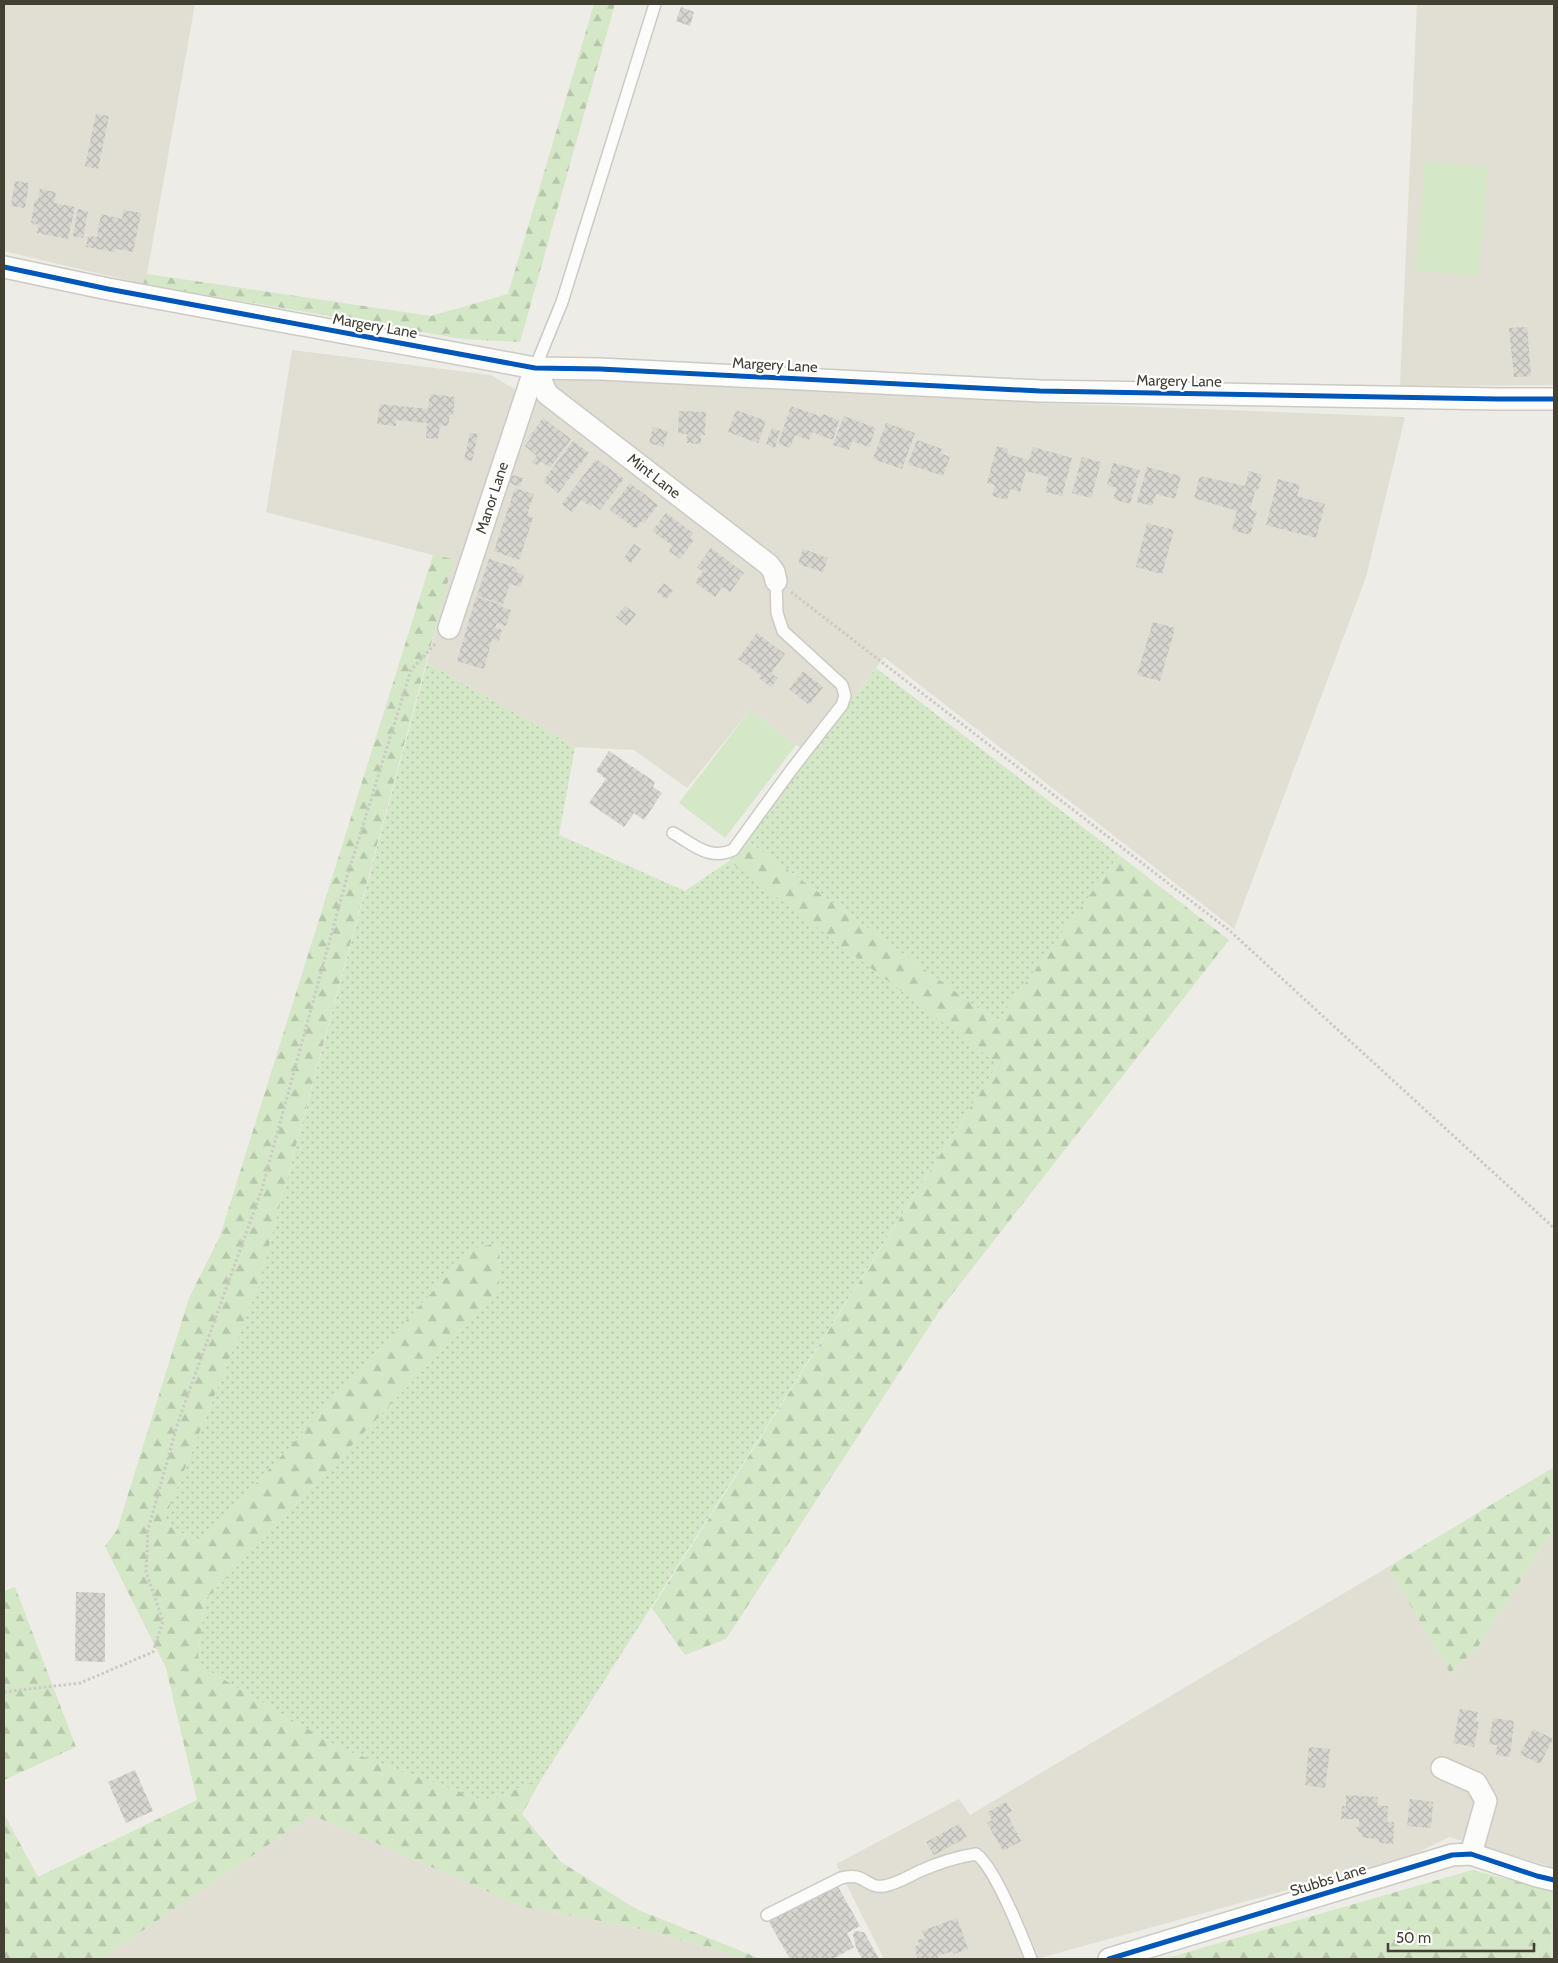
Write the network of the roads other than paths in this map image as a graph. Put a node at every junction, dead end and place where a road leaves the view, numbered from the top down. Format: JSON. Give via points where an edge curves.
{"nodes":[{"id":1,"x":655,"y":4,"type":"edge"},
{"id":2,"x":4,"y":267,"type":"edge"},
{"id":3,"x":535,"y":368,"type":"junction"},
{"id":4,"x":1554,"y":399,"type":"edge"},
{"id":5,"x":776,"y":581,"type":"joint"},
{"id":6,"x":450,"y":628,"type":"road end"},
{"id":7,"x":672,"y":833,"type":"dead end"},
{"id":8,"x":1442,"y":1768,"type":"dead end"},
{"id":9,"x":1471,"y":1854,"type":"junction"},
{"id":10,"x":1554,"y":1880,"type":"edge"},
{"id":11,"x":766,"y":1916,"type":"dead end"},
{"id":12,"x":1032,"y":1959,"type":"edge"},
{"id":13,"x":1109,"y":1959,"type":"edge"}],
"edges":[{"from":1,"to":3,"type":"lane","via":[[562,302]]},
{"from":2,"to":3,"type":"street","name":"Margery Lane"},
{"from":3,"to":4,"type":"street","name":"Margery Lane","via":[[1040,391]]},
{"from":3,"to":5,"type":"street","name":"Mint Lane","via":[[547,394],[769,565]]},
{"from":3,"to":6,"type":"street","name":"Manor Lane"},
{"from":5,"to":7,"type":"lane","via":[[777,613],[783,631],[842,685],[845,696],[842,705],[733,850],[723,855],[709,854]]},
{"from":8,"to":9,"type":"street","via":[[1476,1783],[1486,1801]]},
{"from":9,"to":10,"type":"street","name":"Stubbs Lane"},
{"from":9,"to":13,"type":"street","name":"Stubbs Lane","via":[[1452,1855]]},
{"from":11,"to":12,"type":"lane","via":[[840,1878],[858,1876],[882,1887],[925,1868],[976,1854],[994,1876]]}]}
